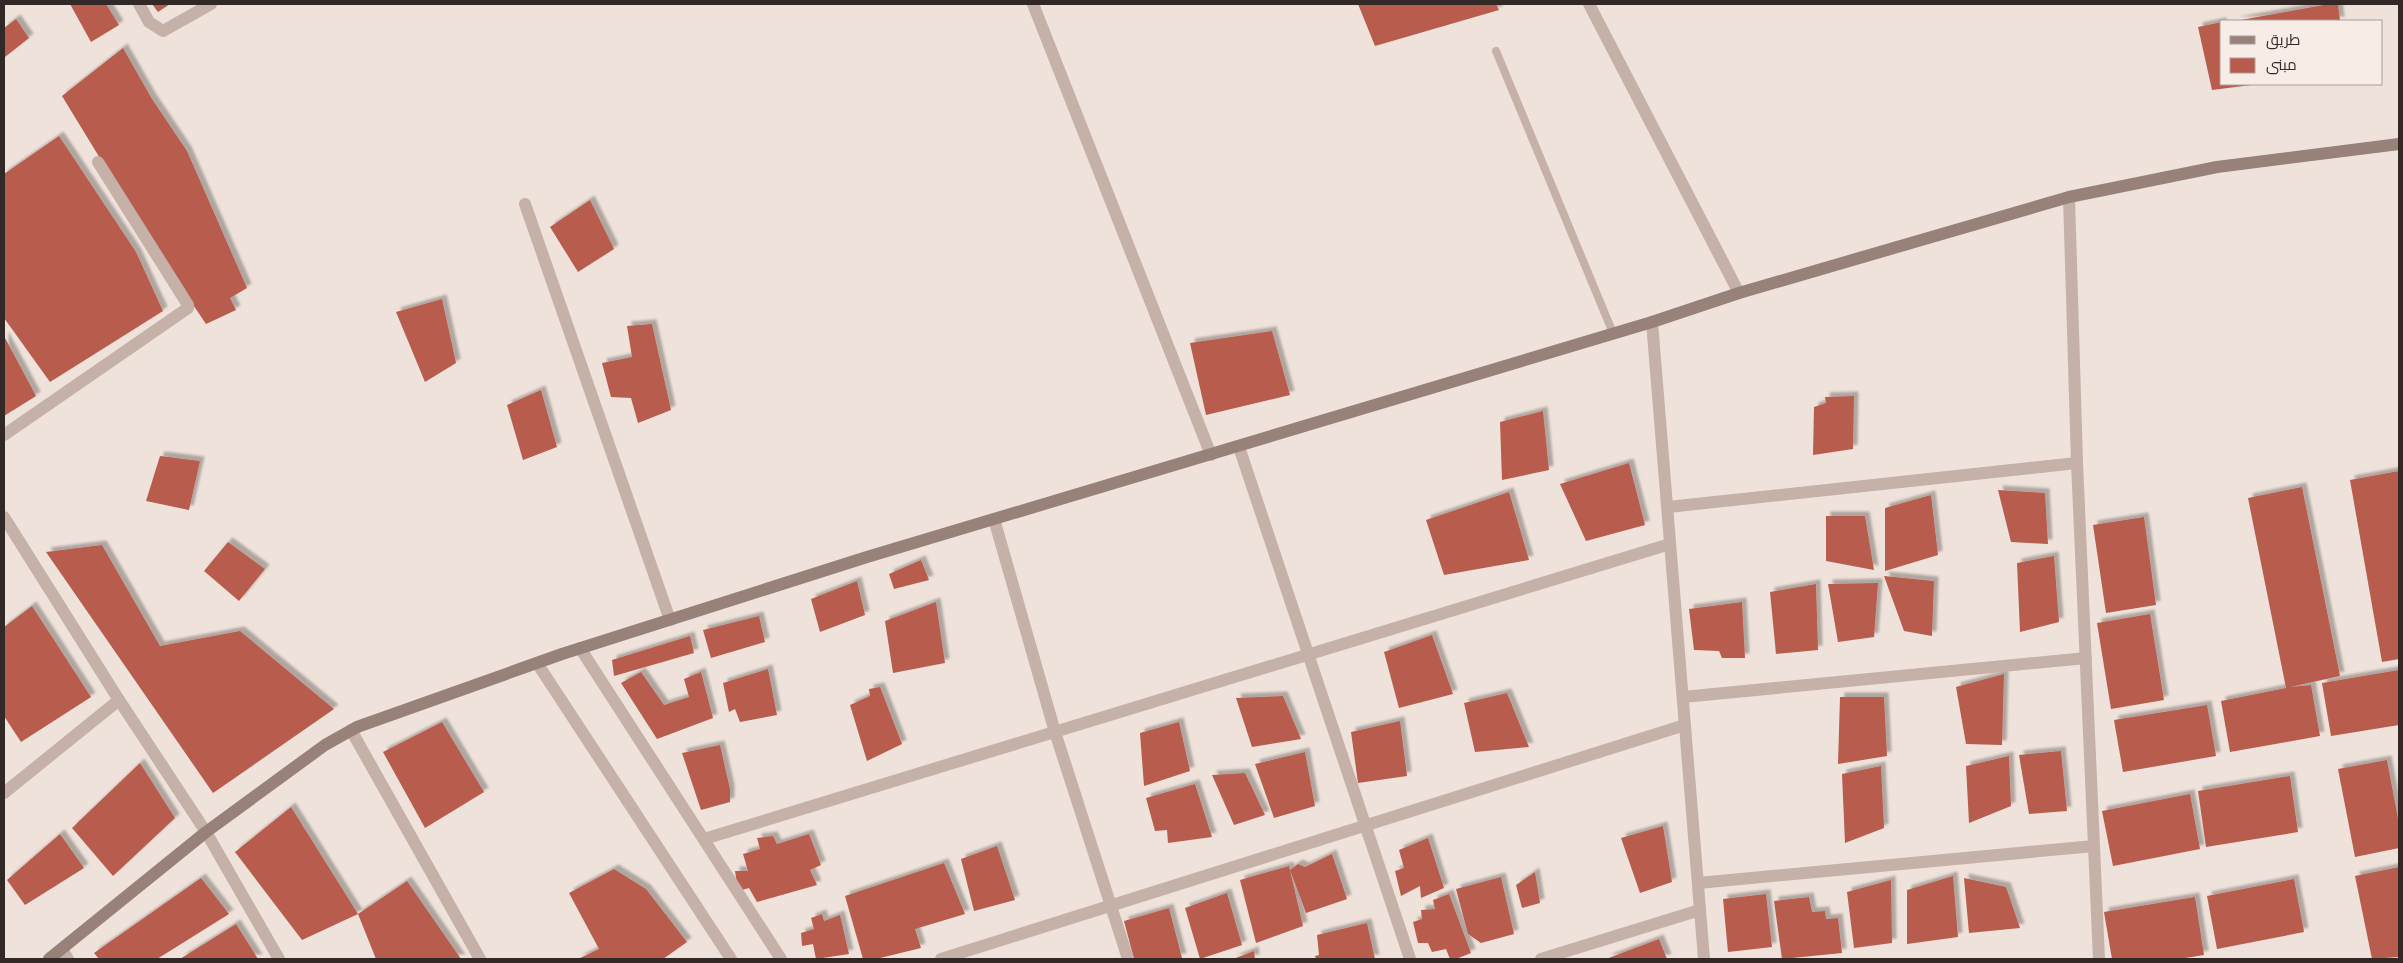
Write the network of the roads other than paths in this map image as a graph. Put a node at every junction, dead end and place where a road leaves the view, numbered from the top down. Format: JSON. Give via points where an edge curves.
{"nodes":[{"id":1,"x":139,"y":4,"type":"edge"},
{"id":2,"x":212,"y":4,"type":"edge"},
{"id":3,"x":1034,"y":4,"type":"edge"},
{"id":4,"x":1589,"y":4,"type":"edge"},
{"id":5,"x":1496,"y":51,"type":"dead end"},
{"id":6,"x":2399,"y":144,"type":"edge"},
{"id":7,"x":98,"y":162,"type":"dead end"},
{"id":8,"x":2069,"y":197,"type":"junction"},
{"id":9,"x":525,"y":204,"type":"dead end"},
{"id":10,"x":1739,"y":293,"type":"junction"},
{"id":11,"x":1652,"y":322,"type":"junction"},
{"id":12,"x":1613,"y":333,"type":"junction"},
{"id":13,"x":4,"y":435,"type":"edge"},
{"id":14,"x":1239,"y":446,"type":"junction"},
{"id":15,"x":1211,"y":455,"type":"junction"},
{"id":16,"x":2077,"y":463,"type":"junction"},
{"id":17,"x":1668,"y":507,"type":"junction"},
{"id":18,"x":4,"y":517,"type":"edge"},
{"id":19,"x":994,"y":519,"type":"junction"},
{"id":20,"x":1670,"y":544,"type":"junction"},
{"id":21,"x":670,"y":620,"type":"junction"},
{"id":22,"x":580,"y":648,"type":"junction"},
{"id":23,"x":1309,"y":654,"type":"junction"},
{"id":24,"x":2086,"y":658,"type":"junction"},
{"id":25,"x":537,"y":663,"type":"junction"},
{"id":26,"x":1683,"y":697,"type":"junction"},
{"id":27,"x":119,"y":700,"type":"junction"},
{"id":28,"x":1685,"y":725,"type":"junction"},
{"id":29,"x":351,"y":730,"type":"junction"},
{"id":30,"x":1055,"y":732,"type":"junction"},
{"id":31,"x":4,"y":793,"type":"edge"},
{"id":32,"x":1364,"y":826,"type":"junction"},
{"id":33,"x":206,"y":832,"type":"junction"},
{"id":34,"x":704,"y":839,"type":"junction"},
{"id":35,"x":2094,"y":846,"type":"junction"},
{"id":36,"x":1698,"y":884,"type":"junction"},
{"id":37,"x":1111,"y":906,"type":"junction"},
{"id":38,"x":1700,"y":910,"type":"junction"},
{"id":39,"x":65,"y":954,"type":"edge"},
{"id":40,"x":48,"y":959,"type":"edge"},
{"id":41,"x":279,"y":959,"type":"edge"},
{"id":42,"x":480,"y":959,"type":"edge"},
{"id":43,"x":731,"y":959,"type":"edge"},
{"id":44,"x":781,"y":959,"type":"edge"},
{"id":45,"x":941,"y":959,"type":"edge"},
{"id":46,"x":1128,"y":959,"type":"edge"},
{"id":47,"x":1410,"y":959,"type":"edge"},
{"id":48,"x":1541,"y":959,"type":"edge"},
{"id":49,"x":1704,"y":959,"type":"edge"},
{"id":50,"x":2099,"y":959,"type":"edge"}],
"edges":[{"from":1,"to":2,"type":"street","via":[[149,22],[164,31]]},
{"from":3,"to":15,"type":"street"},
{"from":4,"to":10,"type":"street"},
{"from":5,"to":12,"type":"lane"},
{"from":6,"to":8,"type":"main road","via":[[2217,167]]},
{"from":7,"to":13,"type":"street","via":[[188,308]]},
{"from":8,"to":10,"type":"main road"},
{"from":8,"to":16,"type":"street"},
{"from":9,"to":21,"type":"street"},
{"from":10,"to":11,"type":"main road"},
{"from":11,"to":12,"type":"main road"},
{"from":11,"to":17,"type":"street"},
{"from":12,"to":14,"type":"main road"},
{"from":14,"to":15,"type":"main road"},
{"from":14,"to":23,"type":"street"},
{"from":15,"to":19,"type":"main road"},
{"from":16,"to":17,"type":"street"},
{"from":16,"to":24,"type":"street"},
{"from":17,"to":20,"type":"street"},
{"from":18,"to":27,"type":"street"},
{"from":19,"to":21,"type":"main road"},
{"from":19,"to":30,"type":"street"},
{"from":20,"to":23,"type":"street"},
{"from":20,"to":26,"type":"street"},
{"from":21,"to":22,"type":"main road"},
{"from":22,"to":25,"type":"main road"},
{"from":22,"to":34,"type":"street"},
{"from":23,"to":30,"type":"street"},
{"from":23,"to":32,"type":"street"},
{"from":24,"to":26,"type":"street"},
{"from":24,"to":35,"type":"street"},
{"from":25,"to":29,"type":"main road"},
{"from":25,"to":43,"type":"street"},
{"from":26,"to":28,"type":"street"},
{"from":27,"to":31,"type":"street"},
{"from":27,"to":33,"type":"street"},
{"from":28,"to":32,"type":"street"},
{"from":28,"to":36,"type":"street"},
{"from":29,"to":33,"type":"main road","via":[[325,745]]},
{"from":29,"to":42,"type":"street"},
{"from":30,"to":34,"type":"street"},
{"from":30,"to":37,"type":"street"},
{"from":32,"to":37,"type":"street"},
{"from":32,"to":47,"type":"street"},
{"from":33,"to":39,"type":"main road"},
{"from":33,"to":41,"type":"street"},
{"from":34,"to":44,"type":"street"},
{"from":35,"to":36,"type":"street"},
{"from":35,"to":50,"type":"street"},
{"from":36,"to":38,"type":"street"},
{"from":37,"to":45,"type":"street"},
{"from":37,"to":46,"type":"street"},
{"from":38,"to":48,"type":"street"},
{"from":38,"to":49,"type":"street"},
{"from":39,"to":40,"type":"main road"}]}
